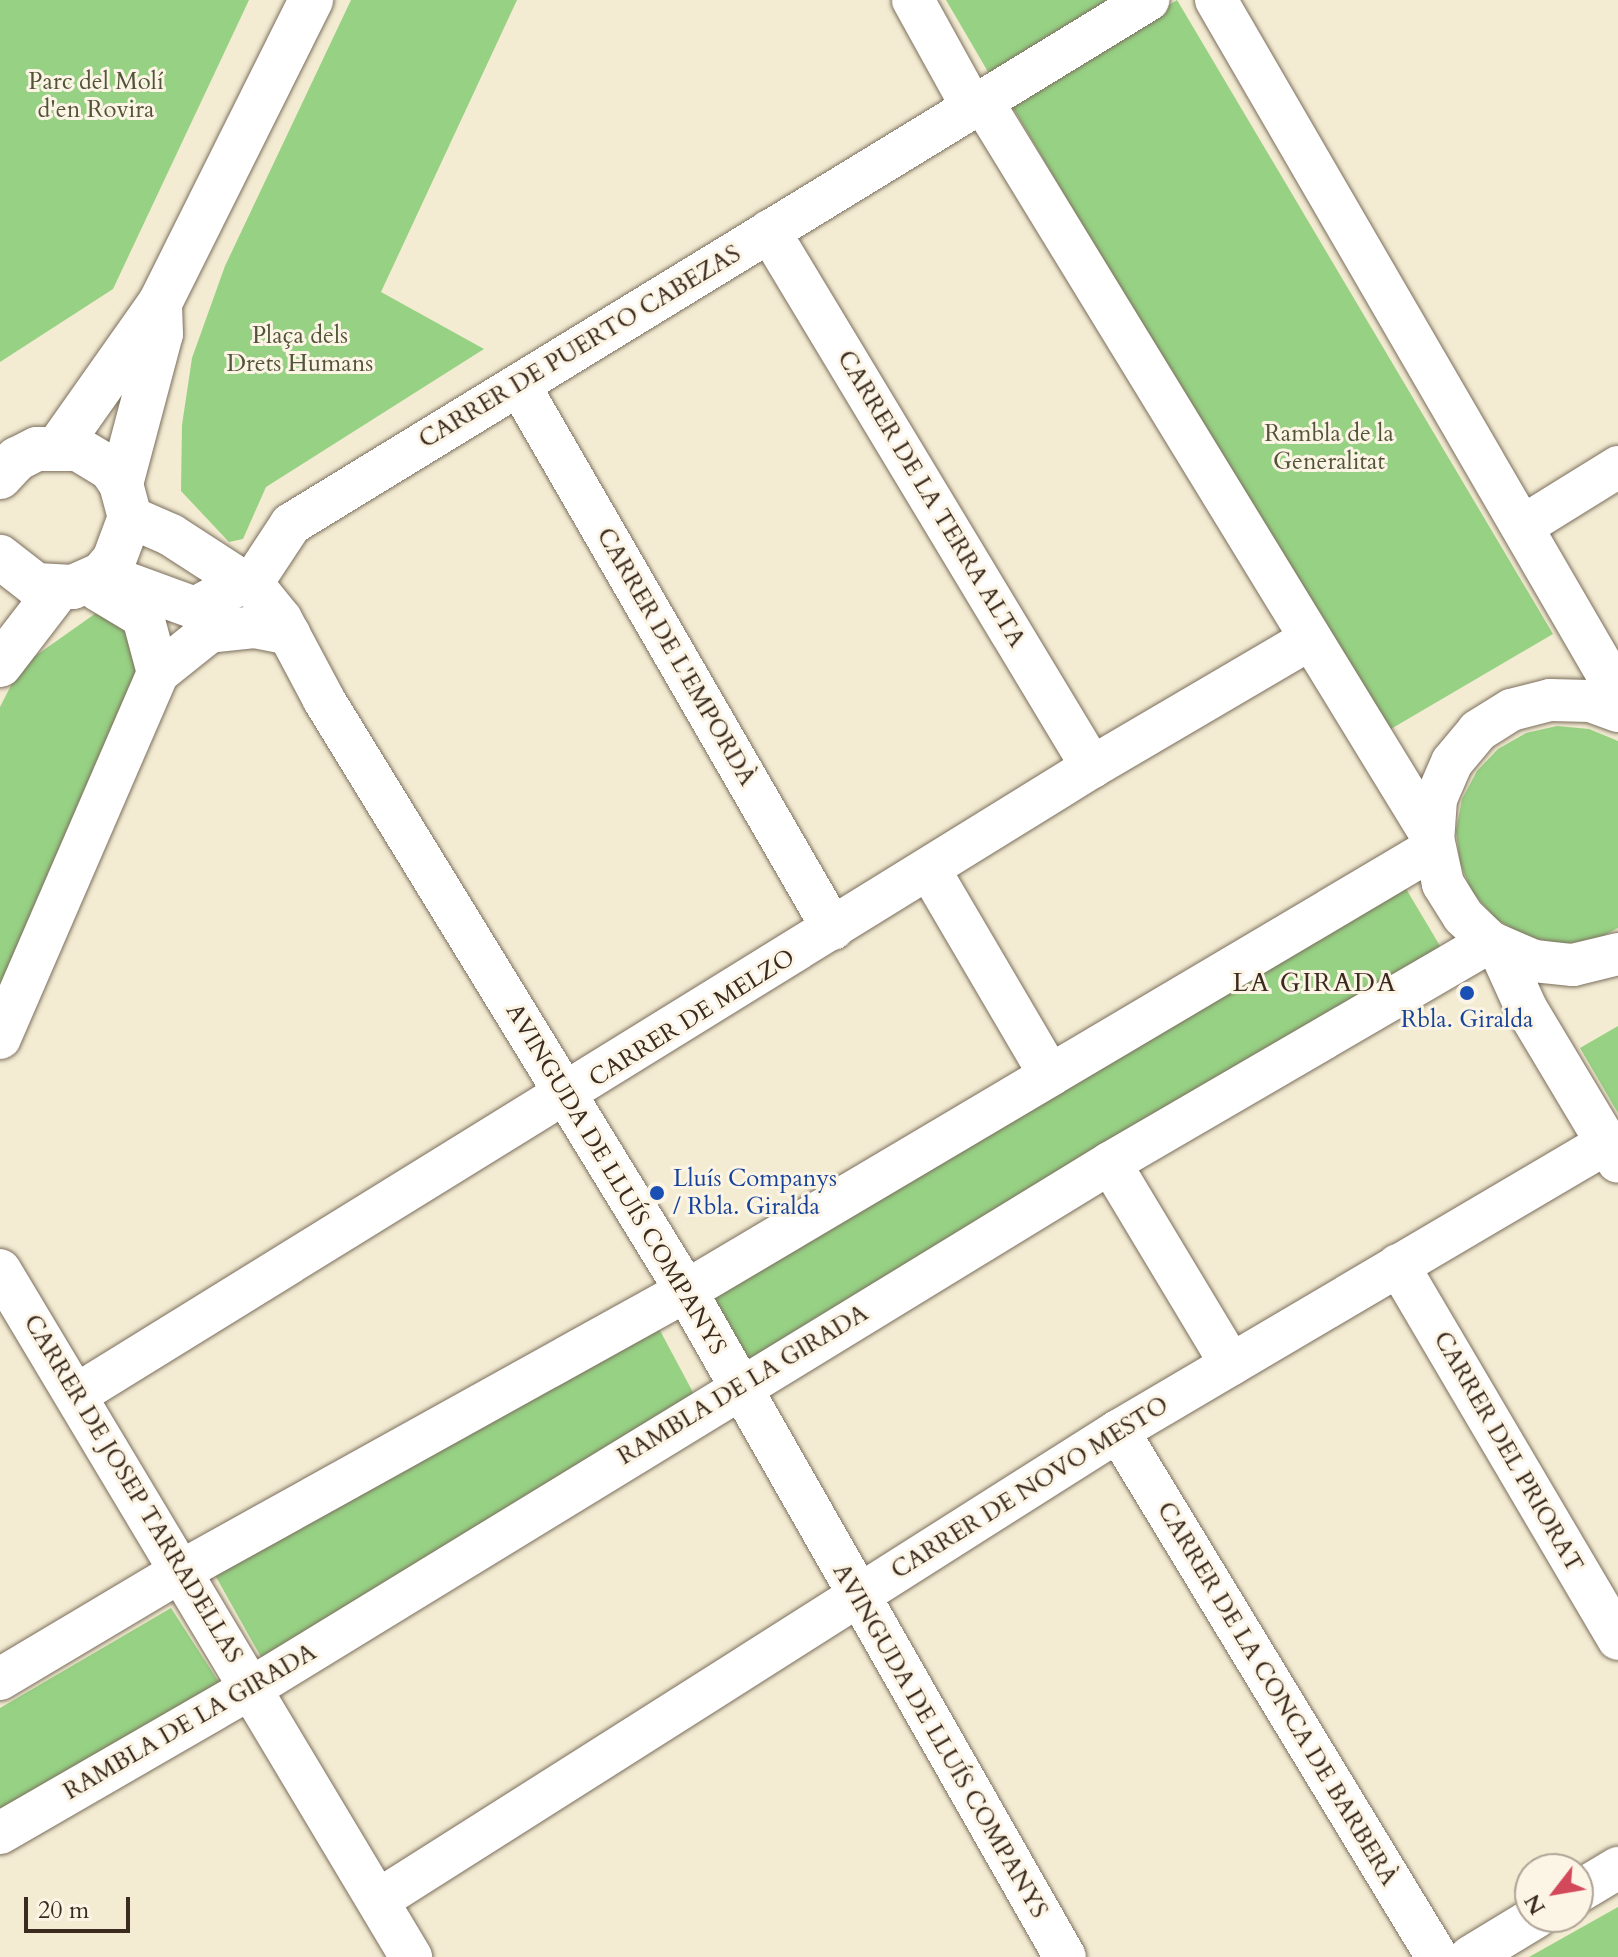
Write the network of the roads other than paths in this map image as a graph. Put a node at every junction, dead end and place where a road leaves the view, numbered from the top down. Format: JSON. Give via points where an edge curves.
{"nodes":[{"id":1,"x":311,"y":0,"type":"edge"},
{"id":2,"x":913,"y":0,"type":"edge"},
{"id":3,"x":1148,"y":0,"type":"edge"},
{"id":4,"x":1216,"y":0,"type":"edge"},
{"id":5,"x":977,"y":104,"type":"junction"},
{"id":6,"x":769,"y":231,"type":"junction"},
{"id":7,"x":160,"y":303,"type":"junction"},
{"id":8,"x":519,"y":385,"type":"junction"},
{"id":9,"x":59,"y":446,"type":"junction"},
{"id":10,"x":1618,"y":467,"type":"edge"},
{"id":11,"x":0,"y":477,"type":"edge"},
{"id":12,"x":125,"y":500,"type":"junction"},
{"id":13,"x":1523,"y":526,"type":"junction"},
{"id":14,"x":0,"y":557,"type":"edge"},
{"id":15,"x":83,"y":582,"type":"junction"},
{"id":16,"x":244,"y":583,"type":"junction"},
{"id":17,"x":212,"y":619,"type":"junction"},
{"id":18,"x":289,"y":634,"type":"junction"},
{"id":19,"x":1307,"y":641,"type":"junction"},
{"id":20,"x":0,"y":665,"type":"edge"},
{"id":21,"x":158,"y":673,"type":"junction"},
{"id":22,"x":1618,"y":693,"type":"edge"},
{"id":23,"x":324,"y":700,"type":"junction"},
{"id":24,"x":1618,"y":711,"type":"edge"},
{"id":25,"x":1092,"y":767,"type":"junction"},
{"id":26,"x":1433,"y":843,"type":"junction"},
{"id":27,"x":929,"y":869,"type":"junction"},
{"id":28,"x":833,"y":929,"type":"junction"},
{"id":29,"x":1494,"y":944,"type":"junction"},
{"id":30,"x":1618,"y":954,"type":"edge"},
{"id":31,"x":0,"y":1038,"type":"edge"},
{"id":32,"x":1050,"y":1075,"type":"junction"},
{"id":33,"x":568,"y":1096,"type":"junction"},
{"id":34,"x":1612,"y":1152,"type":"edge"},
{"id":35,"x":1110,"y":1163,"type":"junction"},
{"id":36,"x":1398,"y":1265,"type":"junction"},
{"id":37,"x":0,"y":1270,"type":"edge"},
{"id":38,"x":686,"y":1291,"type":"junction"},
{"id":39,"x":1231,"y":1364,"type":"junction"},
{"id":40,"x":739,"y":1386,"type":"junction"},
{"id":41,"x":76,"y":1395,"type":"junction"},
{"id":42,"x":1118,"y":1431,"type":"junction"},
{"id":43,"x":183,"y":1570,"type":"junction"},
{"id":44,"x":857,"y":1597,"type":"junction"},
{"id":45,"x":1618,"y":1639,"type":"edge"},
{"id":46,"x":0,"y":1679,"type":"edge"},
{"id":47,"x":253,"y":1687,"type":"junction"},
{"id":48,"x":0,"y":1833,"type":"edge"},
{"id":49,"x":1618,"y":1868,"type":"edge"},
{"id":50,"x":1594,"y":1882,"type":"edge"},
{"id":51,"x":380,"y":1899,"type":"junction"},
{"id":52,"x":1514,"y":1930,"type":"edge"},
{"id":53,"x":411,"y":1957,"type":"edge"},
{"id":54,"x":1065,"y":1957,"type":"edge"},
{"id":55,"x":1437,"y":1957,"type":"edge"},
{"id":56,"x":1470,"y":1957,"type":"edge"}],
"edges":[{"from":1,"to":7,"type":"street"},
{"from":2,"to":5,"type":"street"},
{"from":3,"to":5,"type":"street","name":"CARRER DE PUERTO CABEZAS"},
{"from":4,"to":13,"type":"street"},
{"from":5,"to":6,"type":"street","name":"CARRER DE PUERTO CABEZAS"},
{"from":5,"to":19,"type":"street"},
{"from":6,"to":8,"type":"street","name":"CARRER DE PUERTO CABEZAS"},
{"from":6,"to":25,"type":"street","name":"CARRER DE LA TERRA ALTA"},
{"from":7,"to":9,"type":"street"},
{"from":7,"to":12,"type":"street","via":[[161,334]]},
{"from":8,"to":16,"type":"street","name":"CARRER DE PUERTO CABEZAS","via":[[291,524],[258,574]]},
{"from":8,"to":28,"type":"street","name":"CARRER DE L'EMPORDÀ"},
{"from":9,"to":11,"type":"street","via":[[17,459]]},
{"from":9,"to":12,"type":"street","via":[[95,456]]},
{"from":10,"to":13,"type":"street"},
{"from":12,"to":15,"type":"street","via":[[126,540]]},
{"from":12,"to":16,"type":"street","name":"AVINGUDA DE LLUÍS COMPANYS"},
{"from":13,"to":22,"type":"street"},
{"from":14,"to":15,"type":"street","via":[[36,585]]},
{"from":15,"to":17,"type":"street","name":"AVINGUDA DE LLUÍS COMPANYS"},
{"from":15,"to":20,"type":"street"},
{"from":15,"to":21,"type":"street","via":[[143,617]]},
{"from":16,"to":17,"type":"street","name":"CARRER DE PUERTO CABEZAS"},
{"from":16,"to":18,"type":"street","name":"AVINGUDA DE LLUÍS COMPANYS","via":[[259,592]]},
{"from":17,"to":18,"type":"street"},
{"from":17,"to":21,"type":"street","name":"CARRER DE PUERTO CABEZAS","via":[[209,632]]},
{"from":17,"to":23,"type":"street","name":"AVINGUDA DE LLUÍS COMPANYS"},
{"from":18,"to":23,"type":"street","name":"AVINGUDA DE LLUÍS COMPANYS"},
{"from":19,"to":25,"type":"street","name":"CARRER DE MELZO"},
{"from":19,"to":26,"type":"street"},
{"from":21,"to":31,"type":"street"},
{"from":23,"to":33,"type":"street","name":"AVINGUDA DE LLUÍS COMPANYS"},
{"from":24,"to":26,"type":"street","via":[[1590,701],[1550,700],[1511,710],[1478,731],[1452,762],[1436,799]]},
{"from":25,"to":27,"type":"street","name":"CARRER DE MELZO"},
{"from":26,"to":29,"type":"street","via":[[1443,884],[1463,916]]},
{"from":26,"to":32,"type":"street"},
{"from":27,"to":28,"type":"street","name":"CARRER DE MELZO"},
{"from":27,"to":32,"type":"street"},
{"from":28,"to":33,"type":"street","name":"CARRER DE MELZO"},
{"from":29,"to":30,"type":"street","via":[[1534,961],[1573,965]]},
{"from":29,"to":34,"type":"street"},
{"from":29,"to":35,"type":"street","name":"RAMBLA DE LA GIRADA"},
{"from":32,"to":38,"type":"street"},
{"from":33,"to":38,"type":"street","name":"AVINGUDA DE LLUÍS COMPANYS"},
{"from":33,"to":41,"type":"street","name":"CARRER DE MELZO"},
{"from":34,"to":36,"type":"street","name":"CARRER DE NOVO MESTO"},
{"from":35,"to":39,"type":"street"},
{"from":35,"to":40,"type":"street","name":"RAMBLA DE LA GIRADA"},
{"from":36,"to":39,"type":"street","name":"CARRER DE NOVO MESTO"},
{"from":36,"to":45,"type":"street","name":"CARRER DEL PRIORAT"},
{"from":37,"to":41,"type":"street","name":"CARRER DE JOSEP TARRADELLAS"},
{"from":38,"to":40,"type":"street","name":"AVINGUDA DE LLUÍS COMPANYS"},
{"from":38,"to":43,"type":"street"},
{"from":39,"to":42,"type":"street","name":"CARRER DE NOVO MESTO"},
{"from":40,"to":44,"type":"street","name":"AVINGUDA DE LLUÍS COMPANYS"},
{"from":40,"to":47,"type":"street","name":"RAMBLA DE LA GIRADA"},
{"from":41,"to":43,"type":"street","name":"CARRER DE JOSEP TARRADELLAS"},
{"from":42,"to":44,"type":"street","name":"CARRER DE NOVO MESTO"},
{"from":42,"to":55,"type":"street","name":"CARRER DE LA CONCA DE BARBERÀ"},
{"from":43,"to":46,"type":"street"},
{"from":43,"to":47,"type":"street","name":"CARRER DE JOSEP TARRADELLAS"},
{"from":44,"to":51,"type":"street","name":"CARRER DE NOVO MESTO"},
{"from":44,"to":54,"type":"street","name":"AVINGUDA DE LLUÍS COMPANYS"},
{"from":47,"to":48,"type":"street","name":"RAMBLA DE LA GIRADA"},
{"from":47,"to":51,"type":"street","name":"CARRER DE JOSEP TARRADELLAS"},
{"from":49,"to":50,"type":"street"},
{"from":51,"to":53,"type":"street","name":"CARRER DE JOSEP TARRADELLAS"},
{"from":52,"to":56,"type":"street"}]}
